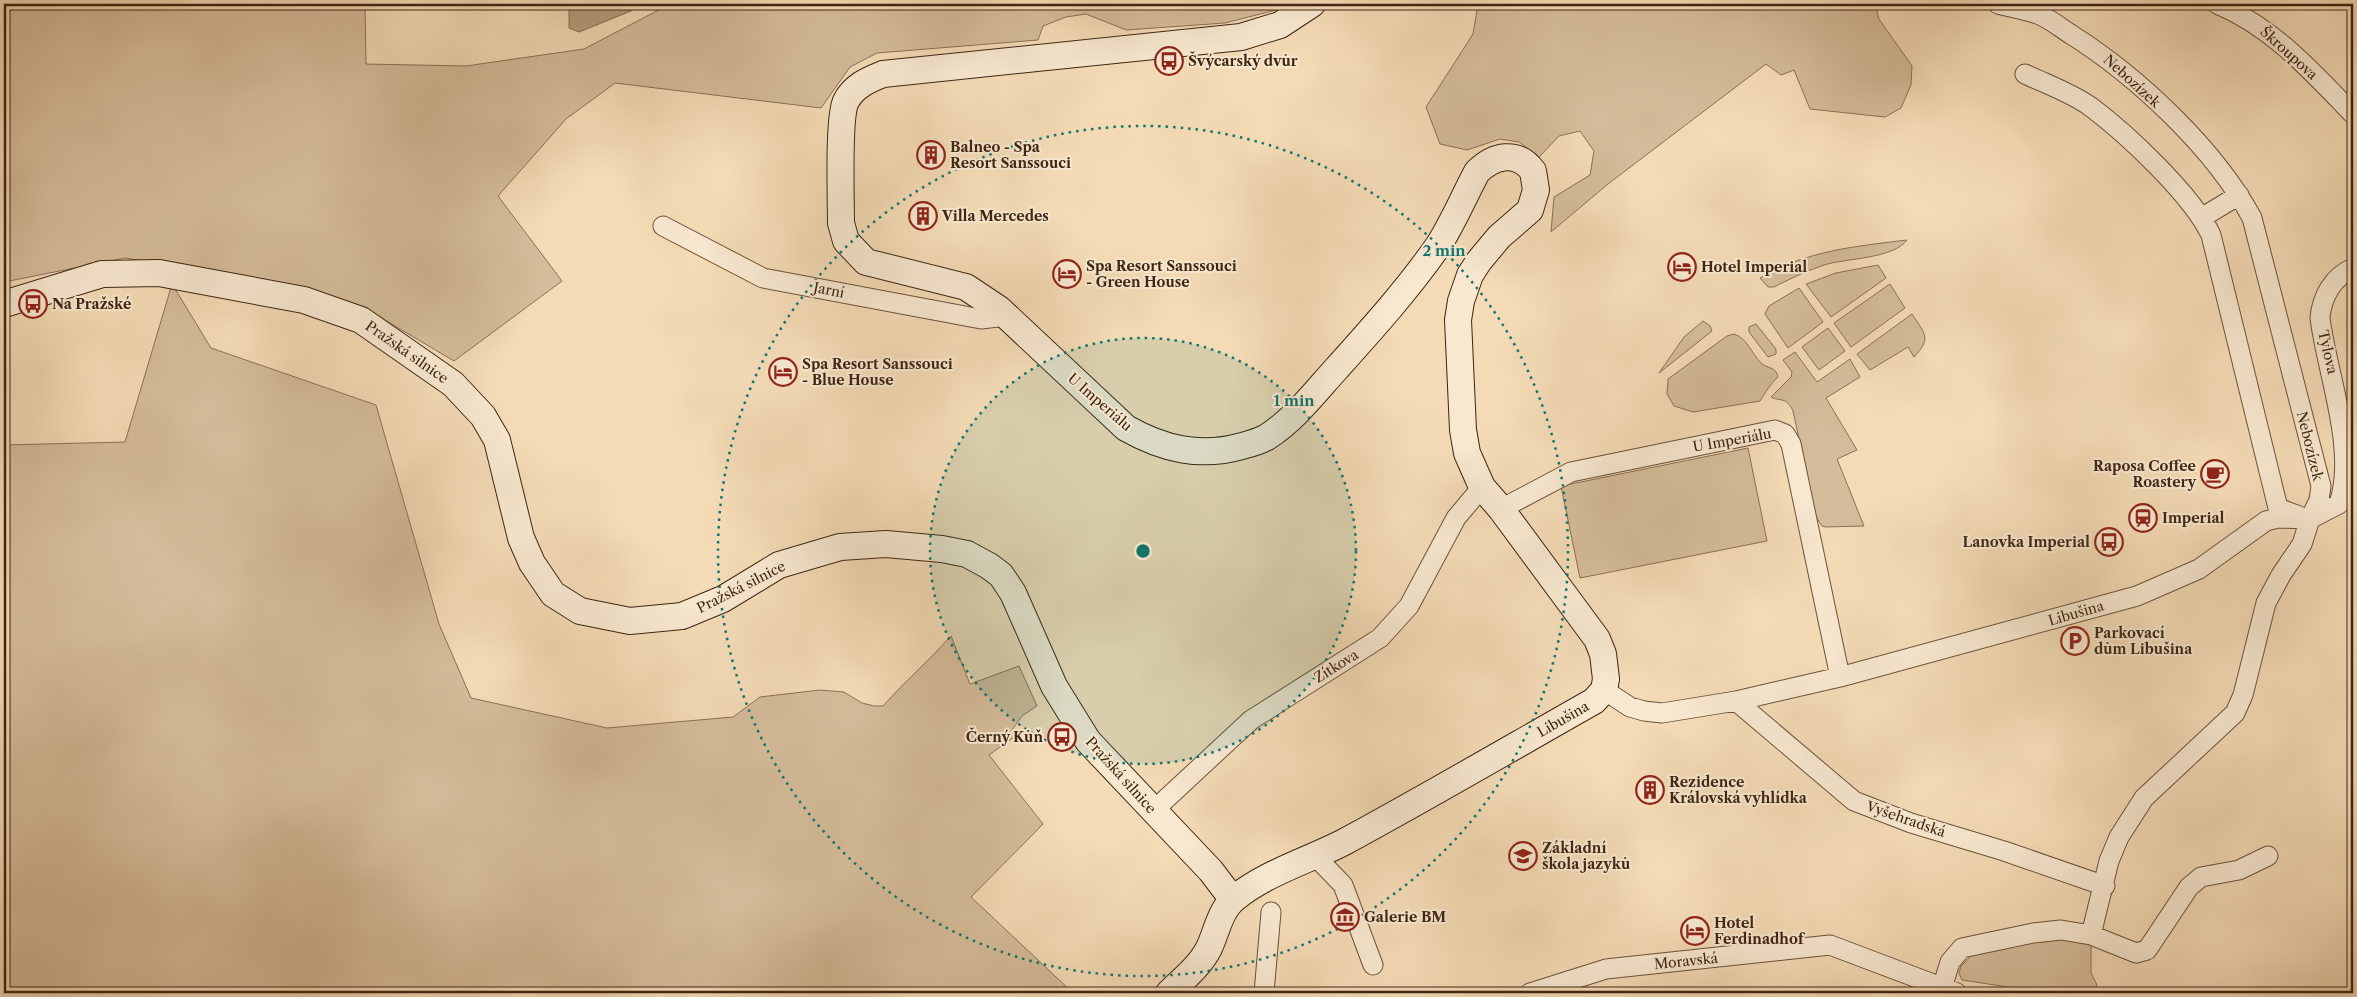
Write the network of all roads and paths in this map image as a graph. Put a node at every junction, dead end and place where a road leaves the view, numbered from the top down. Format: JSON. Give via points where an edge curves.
{"nodes":[{"id":1,"x":1312,"y":4,"type":"edge"},
{"id":2,"x":1998,"y":4,"type":"edge"},
{"id":3,"x":2217,"y":4,"type":"edge"},
{"id":4,"x":2025,"y":74,"type":"dead end"},
{"id":5,"x":2353,"y":114,"type":"edge"},
{"id":6,"x":2239,"y":195,"type":"junction"},
{"id":7,"x":2203,"y":217,"type":"junction"},
{"id":8,"x":663,"y":226,"type":"dead end"},
{"id":9,"x":2353,"y":268,"type":"edge"},
{"id":10,"x":4,"y":304,"type":"edge"},
{"id":11,"x":1006,"y":316,"type":"junction"},
{"id":12,"x":1482,"y":487,"type":"junction"},
{"id":13,"x":1501,"y":509,"type":"junction"},
{"id":14,"x":2310,"y":519,"type":"junction"},
{"id":15,"x":1840,"y":677,"type":"junction"},
{"id":16,"x":1604,"y":690,"type":"junction"},
{"id":17,"x":1736,"y":701,"type":"junction"},
{"id":18,"x":1153,"y":811,"type":"junction"},
{"id":19,"x":2268,"y":856,"type":"dead end"},
{"id":20,"x":1316,"y":857,"type":"junction"},
{"id":21,"x":2105,"y":886,"type":"junction"},
{"id":22,"x":1233,"y":900,"type":"junction"},
{"id":23,"x":1271,"y":912,"type":"dead end"},
{"id":24,"x":2091,"y":935,"type":"junction"},
{"id":25,"x":1373,"y":965,"type":"dead end"},
{"id":26,"x":1950,"y":991,"type":"edge"},
{"id":27,"x":1169,"y":993,"type":"edge"},
{"id":28,"x":1264,"y":993,"type":"edge"},
{"id":29,"x":1530,"y":993,"type":"edge"}],
"edges":[{"from":1,"to":11,"type":"street","name":"U Imperiálu","via":[[1280,25],[1241,37],[883,74],[869,79],[852,92],[846,102],[843,119],[841,223],[849,245],[859,257],[873,265],[966,287]]},
{"from":2,"to":6,"type":"street","name":"Nebozízek","via":[[2043,16],[2100,52],[2140,86],[2211,158]]},
{"from":3,"to":5,"type":"street","name":"Škroupova","via":[[2238,12],[2283,44]]},
{"from":4,"to":7,"type":"street","via":[[2089,105],[2131,142]]},
{"from":6,"to":7,"type":"street"},
{"from":6,"to":14,"type":"street","name":"Nebozízek","via":[[2252,218],[2321,486],[2319,500]]},
{"from":7,"to":14,"type":"street","via":[[2212,235],[2278,508]]},
{"from":8,"to":11,"type":"street","name":"Jarní","via":[[763,278],[981,319]]},
{"from":9,"to":14,"type":"street","name":"Tylova","via":[[2328,289],[2320,318],[2348,445],[2347,481],[2340,504]]},
{"from":10,"to":18,"type":"street","name":"Pražská silnice","via":[[102,274],[159,273],[304,300],[361,320],[453,384],[483,416],[497,440],[521,538],[532,563],[553,594],[580,611],[630,621],[682,616],[723,599],[779,565],[840,546],[886,544],[968,554],[989,566],[1005,581],[1054,686],[1088,741]]},
{"from":11,"to":12,"type":"street","name":"U Imperiálu","via":[[1126,428],[1168,448],[1196,453],[1230,450],[1266,438],[1295,414],[1404,291],[1439,244],[1477,172],[1501,156],[1519,159],[1533,171],[1534,199],[1530,210],[1499,237],[1479,261],[1465,288],[1458,320],[1463,430],[1467,453]]},
{"from":12,"to":13,"type":"street","name":"U Imperiálu"},
{"from":12,"to":18,"type":"street","name":"Zítkova","via":[[1456,518],[1409,606],[1380,638],[1251,720]]},
{"from":13,"to":15,"type":"street","name":"U Imperiálu","via":[[1571,472],[1775,430],[1785,434],[1791,444]]},
{"from":13,"to":16,"type":"street","name":"U Imperiálu","via":[[1597,639],[1606,667]]},
{"from":14,"to":15,"type":"street","name":"Libušina","via":[[2266,521],[2199,569],[2137,596]]},
{"from":14,"to":21,"type":"street","via":[[2302,544],[2266,603],[2243,695],[2235,713],[2144,798],[2119,836],[2109,861]]},
{"from":15,"to":17,"type":"street","name":"Libušina"},
{"from":16,"to":17,"type":"street","name":"Libušina","via":[[1644,712],[1662,713]]},
{"from":16,"to":20,"type":"street","name":"Libušina","via":[[1594,701]]},
{"from":17,"to":21,"type":"street","name":"Vyšehradská","via":[[1854,801],[1911,823]]},
{"from":18,"to":22,"type":"street","name":"Pražská silnice","via":[[1211,870]]},
{"from":19,"to":24,"type":"street","via":[[2239,870],[2201,877],[2189,887],[2146,950],[2136,953]]},
{"from":20,"to":22,"type":"street","name":"Libušina","via":[[1252,885]]},
{"from":20,"to":25,"type":"street","via":[[1343,884]]},
{"from":21,"to":24,"type":"street"},
{"from":22,"to":27,"type":"street","name":"Libušina","via":[[1198,964]]},
{"from":23,"to":28,"type":"street"},
{"from":24,"to":26,"type":"street","via":[[2061,930],[1962,948],[1950,962]]},
{"from":26,"to":29,"type":"street","name":"Moravská","via":[[1830,945],[1606,969]]}]}
